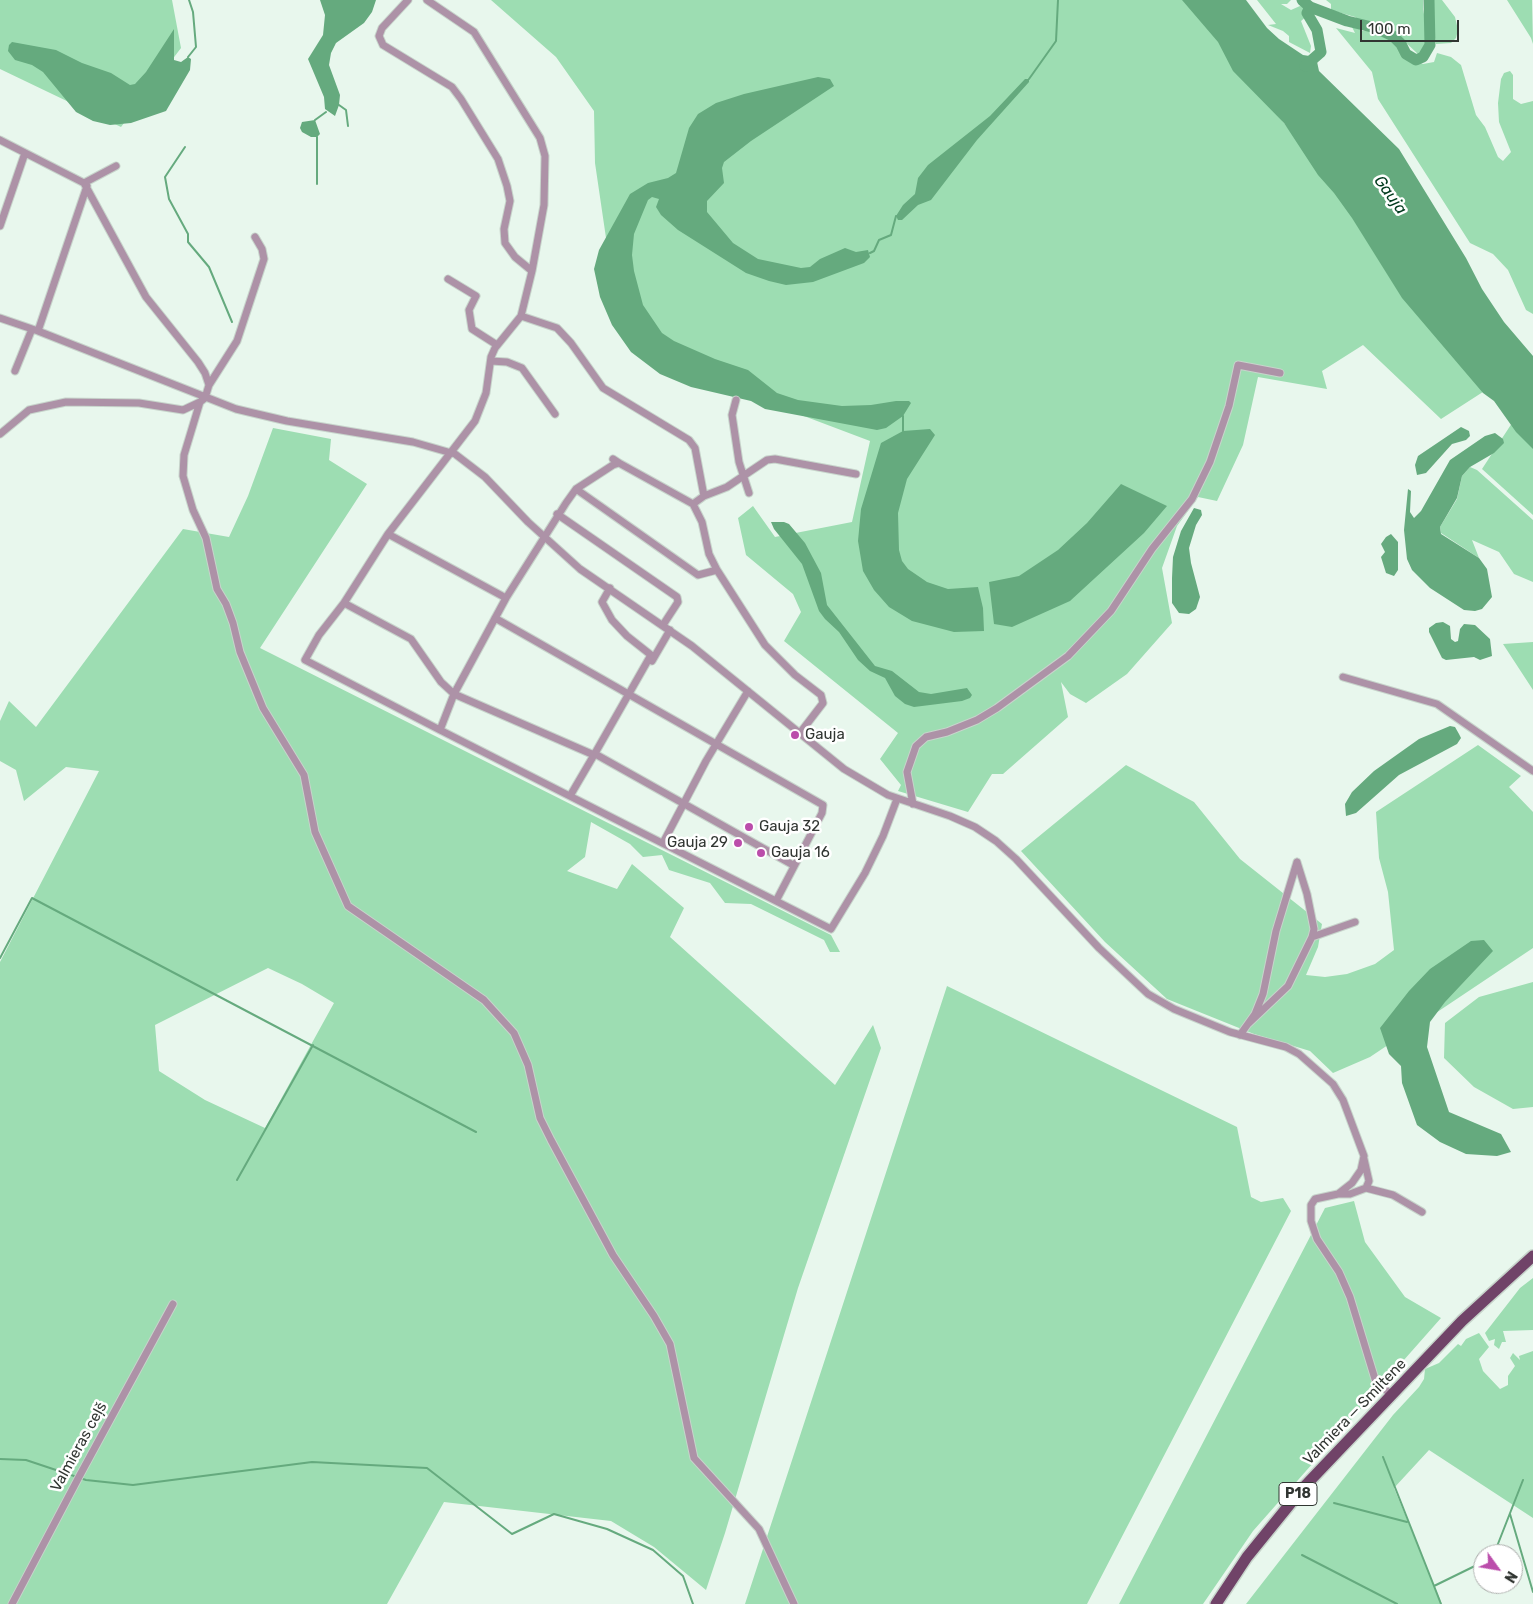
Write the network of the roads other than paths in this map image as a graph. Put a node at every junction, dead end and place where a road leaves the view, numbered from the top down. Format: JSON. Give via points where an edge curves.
{"nodes":[{"id":1,"x":408,"y":0,"type":"edge"},
{"id":2,"x":427,"y":0,"type":"edge"},
{"id":3,"x":0,"y":140,"type":"edge"},
{"id":4,"x":25,"y":153,"type":"junction"},
{"id":5,"x":116,"y":166,"type":"dead end"},
{"id":6,"x":85,"y":184,"type":"junction"},
{"id":7,"x":0,"y":226,"type":"edge"},
{"id":8,"x":255,"y":237,"type":"dead end"},
{"id":9,"x":532,"y":271,"type":"junction"},
{"id":10,"x":448,"y":279,"type":"dead end"},
{"id":11,"x":521,"y":316,"type":"junction"},
{"id":12,"x":2,"y":317,"type":"edge"},
{"id":13,"x":35,"y":330,"type":"junction"},
{"id":14,"x":497,"y":345,"type":"junction"},
{"id":15,"x":491,"y":361,"type":"junction"},
{"id":16,"x":15,"y":371,"type":"dead end"},
{"id":17,"x":1280,"y":373,"type":"dead end"},
{"id":18,"x":209,"y":385,"type":"junction"},
{"id":19,"x":202,"y":400,"type":"junction"},
{"id":20,"x":736,"y":400,"type":"dead end"},
{"id":21,"x":555,"y":414,"type":"dead end"},
{"id":22,"x":0,"y":434,"type":"edge"},
{"id":23,"x":450,"y":452,"type":"junction"},
{"id":24,"x":856,"y":474,"type":"dead end"},
{"id":25,"x":744,"y":477,"type":"junction"},
{"id":26,"x":576,"y":490,"type":"junction"},
{"id":27,"x":749,"y":493,"type":"dead end"},
{"id":28,"x":704,"y":496,"type":"junction"},
{"id":29,"x":693,"y":504,"type":"junction"},
{"id":30,"x":557,"y":514,"type":"junction"},
{"id":31,"x":388,"y":534,"type":"junction"},
{"id":32,"x":544,"y":537,"type":"junction"},
{"id":33,"x":716,"y":570,"type":"junction"},
{"id":34,"x":610,"y":588,"type":"junction"},
{"id":35,"x":506,"y":598,"type":"junction"},
{"id":36,"x":344,"y":604,"type":"junction"},
{"id":37,"x":495,"y":618,"type":"junction"},
{"id":38,"x":662,"y":625,"type":"junction"},
{"id":39,"x":670,"y":630,"type":"junction"},
{"id":40,"x":1343,"y":677,"type":"dead end"},
{"id":41,"x":748,"y":691,"type":"junction"},
{"id":42,"x":454,"y":694,"type":"junction"},
{"id":43,"x":630,"y":695,"type":"junction"},
{"id":44,"x":440,"y":730,"type":"junction"},
{"id":45,"x":800,"y":734,"type":"junction"},
{"id":46,"x":716,"y":744,"type":"junction"},
{"id":47,"x":595,"y":755,"type":"junction"},
{"id":48,"x":1533,"y":771,"type":"edge"},
{"id":49,"x":571,"y":797,"type":"junction"},
{"id":50,"x":897,"y":799,"type":"junction"},
{"id":51,"x":685,"y":803,"type":"junction"},
{"id":52,"x":913,"y":804,"type":"junction"},
{"id":53,"x":663,"y":843,"type":"junction"},
{"id":54,"x":793,"y":865,"type":"junction"},
{"id":55,"x":776,"y":901,"type":"junction"},
{"id":56,"x":1355,"y":922,"type":"dead end"},
{"id":57,"x":1312,"y":937,"type":"junction"},
{"id":58,"x":1249,"y":1023,"type":"junction"},
{"id":59,"x":1240,"y":1035,"type":"junction"},
{"id":60,"x":1364,"y":1156,"type":"junction"},
{"id":61,"x":1366,"y":1188,"type":"junction"},
{"id":62,"x":1338,"y":1194,"type":"junction"},
{"id":63,"x":1422,"y":1212,"type":"dead end"},
{"id":64,"x":1533,"y":1256,"type":"edge"},
{"id":65,"x":173,"y":1304,"type":"dead end"},
{"id":66,"x":1391,"y":1395,"type":"junction"},
{"id":67,"x":12,"y":1604,"type":"edge"},
{"id":68,"x":794,"y":1604,"type":"edge"},
{"id":69,"x":1216,"y":1604,"type":"edge"}],
"edges":[{"from":1,"to":9,"type":"street","via":[[382,28],[379,36],[383,45],[452,87],[461,99],[498,159],[507,186],[510,201],[504,229],[505,243],[515,257]]},
{"from":2,"to":9,"type":"street","via":[[474,32],[540,138],[545,156],[544,205]]},
{"from":3,"to":4,"type":"street"},
{"from":4,"to":6,"type":"street"},
{"from":4,"to":7,"type":"street"},
{"from":5,"to":6,"type":"street"},
{"from":6,"to":13,"type":"street"},
{"from":6,"to":18,"type":"street","via":[[146,297],[202,368]]},
{"from":8,"to":18,"type":"street","via":[[264,259],[242,330]]},
{"from":9,"to":11,"type":"street"},
{"from":10,"to":14,"type":"street","via":[[476,296],[469,310],[472,330]]},
{"from":11,"to":14,"type":"street"},
{"from":11,"to":28,"type":"street","via":[[557,328],[603,388],[689,440],[695,448]]},
{"from":12,"to":13,"type":"street"},
{"from":13,"to":16,"type":"street"},
{"from":13,"to":19,"type":"street"},
{"from":14,"to":15,"type":"street"},
{"from":15,"to":21,"type":"street","via":[[507,362],[522,368]]},
{"from":15,"to":23,"type":"street","via":[[480,411]]},
{"from":17,"to":52,"type":"street","via":[[1238,365],[1210,462],[1192,499],[1152,549],[1111,611],[1068,656],[996,708],[977,720],[926,737],[916,746],[907,772]]},
{"from":18,"to":19,"type":"street"},
{"from":19,"to":22,"type":"street","via":[[183,410],[139,404],[66,402],[29,410]]},
{"from":19,"to":23,"type":"street","via":[[264,416],[412,442]]},
{"from":19,"to":68,"type":"street","via":[[184,455],[186,488],[206,538],[217,589],[233,622],[240,652],[263,708],[304,775],[315,832],[348,906],[484,1000],[514,1033],[528,1065],[540,1118],[551,1140],[613,1255],[670,1344],[694,1458],[759,1529]]},
{"from":20,"to":25,"type":"street","via":[[732,415]]},
{"from":23,"to":31,"type":"street"},
{"from":23,"to":32,"type":"street","via":[[485,477]]},
{"from":24,"to":25,"type":"street","via":[[775,459],[767,460]]},
{"from":25,"to":27,"type":"street"},
{"from":25,"to":28,"type":"street"},
{"from":26,"to":29,"type":"street","via":[[616,461]]},
{"from":26,"to":30,"type":"street"},
{"from":26,"to":33,"type":"street","via":[[698,575]]},
{"from":28,"to":29,"type":"street"},
{"from":29,"to":33,"type":"street","via":[[702,522]]},
{"from":30,"to":32,"type":"street"},
{"from":30,"to":38,"type":"street","via":[[677,597],[678,602]]},
{"from":31,"to":35,"type":"street"},
{"from":31,"to":36,"type":"street"},
{"from":32,"to":34,"type":"street","via":[[580,569]]},
{"from":32,"to":35,"type":"street"},
{"from":33,"to":45,"type":"street","via":[[763,643],[821,695],[822,703]]},
{"from":34,"to":38,"type":"street"},
{"from":34,"to":43,"type":"street","via":[[602,602],[612,620],[651,655]]},
{"from":35,"to":37,"type":"street"},
{"from":36,"to":42,"type":"street","via":[[411,639]]},
{"from":36,"to":44,"type":"street","via":[[319,635],[305,660]]},
{"from":37,"to":42,"type":"street"},
{"from":37,"to":43,"type":"street"},
{"from":38,"to":39,"type":"street"},
{"from":39,"to":41,"type":"street"},
{"from":39,"to":43,"type":"street"},
{"from":40,"to":48,"type":"street","via":[[1437,704]]},
{"from":41,"to":45,"type":"street"},
{"from":41,"to":46,"type":"street"},
{"from":42,"to":44,"type":"street"},
{"from":42,"to":47,"type":"street"},
{"from":43,"to":46,"type":"street"},
{"from":43,"to":47,"type":"street"},
{"from":44,"to":49,"type":"street"},
{"from":45,"to":50,"type":"street","via":[[844,768]]},
{"from":46,"to":51,"type":"street"},
{"from":46,"to":54,"type":"street","via":[[823,805],[822,813]]},
{"from":47,"to":49,"type":"street"},
{"from":47,"to":51,"type":"street"},
{"from":49,"to":53,"type":"street"},
{"from":50,"to":52,"type":"street"},
{"from":50,"to":55,"type":"street","via":[[865,873],[831,929]]},
{"from":51,"to":53,"type":"street"},
{"from":51,"to":54,"type":"street"},
{"from":52,"to":59,"type":"street","via":[[950,816],[996,841],[1148,994],[1174,1009]]},
{"from":53,"to":55,"type":"street"},
{"from":54,"to":55,"type":"street"},
{"from":56,"to":57,"type":"street"},
{"from":57,"to":58,"type":"street","via":[[1288,986]]},
{"from":57,"to":58,"type":"street","via":[[1314,929],[1307,894],[1297,862],[1276,931],[1263,994]]},
{"from":58,"to":59,"type":"street"},
{"from":59,"to":60,"type":"street","via":[[1286,1047],[1324,1074],[1343,1100]]},
{"from":60,"to":61,"type":"street","via":[[1369,1180]]},
{"from":60,"to":62,"type":"street","via":[[1362,1170]]},
{"from":61,"to":62,"type":"street","via":[[1350,1194]]},
{"from":61,"to":63,"type":"street","via":[[1393,1195]]},
{"from":62,"to":66,"type":"street","via":[[1315,1200],[1311,1205],[1311,1221],[1317,1239],[1350,1297],[1375,1379]]},
{"from":64,"to":66,"type":"main road","name":"Valmiera — Smiltene","number":"P18","via":[[1462,1321]]},
{"from":65,"to":67,"type":"street","name":"Valmieras ceļš"},
{"from":66,"to":69,"type":"main road","name":"Valmiera — Smiltene","number":"P18","via":[[1303,1488],[1247,1557]]}]}
